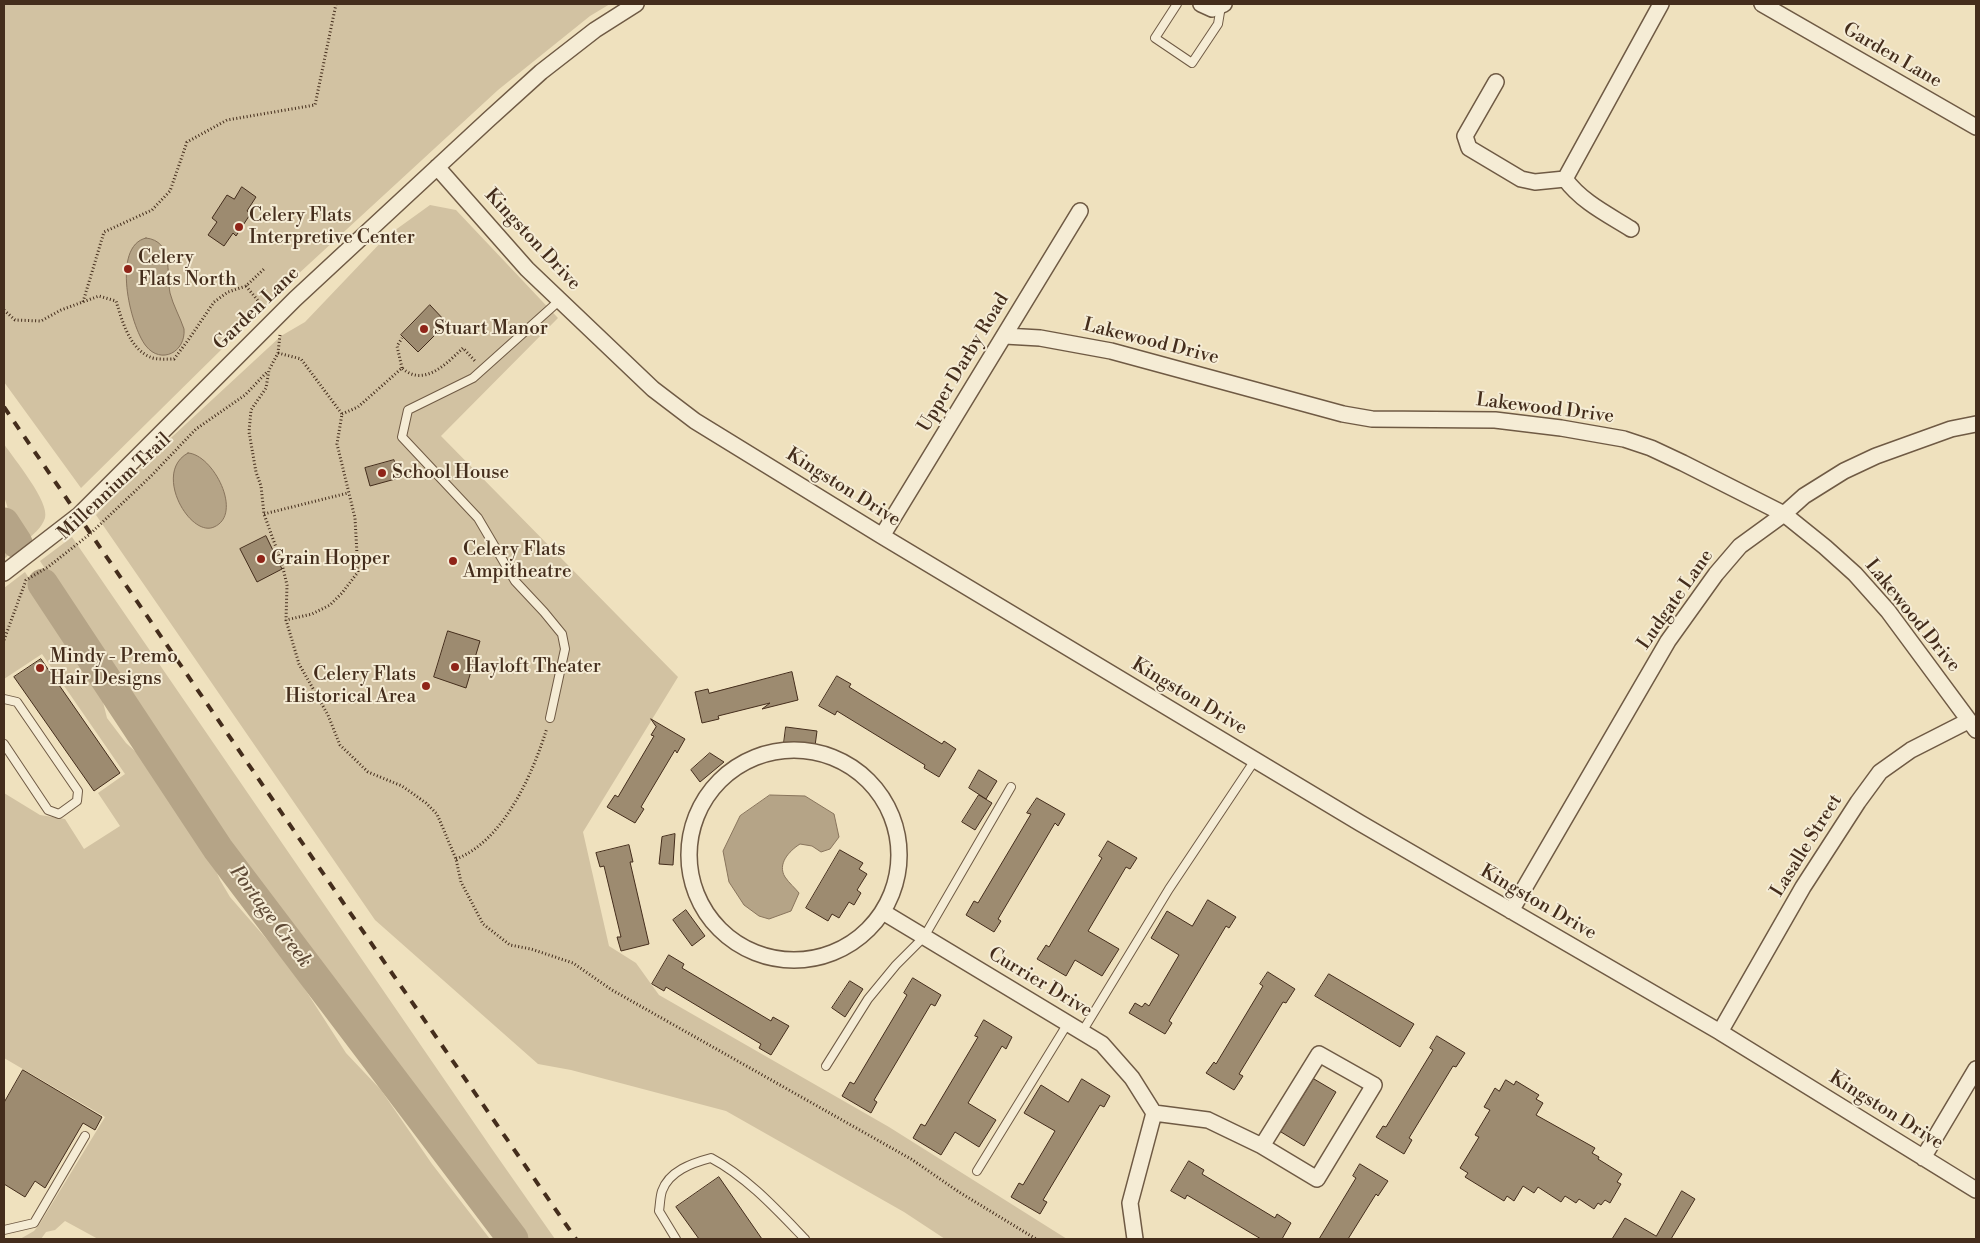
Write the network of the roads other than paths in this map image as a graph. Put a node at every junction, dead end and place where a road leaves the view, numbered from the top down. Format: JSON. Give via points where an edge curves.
{"nodes":[{"id":1,"x":636,"y":4,"type":"edge"},
{"id":2,"x":1177,"y":4,"type":"edge"},
{"id":3,"x":1201,"y":4,"type":"edge"},
{"id":4,"x":1661,"y":4,"type":"edge"},
{"id":5,"x":1762,"y":4,"type":"edge"},
{"id":6,"x":1223,"y":5,"type":"edge"},
{"id":7,"x":1496,"y":82,"type":"dead end"},
{"id":8,"x":1976,"y":127,"type":"edge"},
{"id":9,"x":438,"y":167,"type":"junction"},
{"id":10,"x":1565,"y":179,"type":"junction"},
{"id":11,"x":1080,"y":211,"type":"dead end"},
{"id":12,"x":1631,"y":229,"type":"dead end"},
{"id":13,"x":560,"y":300,"type":"junction"},
{"id":14,"x":1005,"y":336,"type":"junction"},
{"id":15,"x":1976,"y":424,"type":"edge"},
{"id":16,"x":1784,"y":514,"type":"junction"},
{"id":17,"x":882,"y":536,"type":"junction"},
{"id":18,"x":4,"y":573,"type":"edge"},
{"id":19,"x":4,"y":699,"type":"edge"},
{"id":20,"x":550,"y":718,"type":"road end"},
{"id":21,"x":1972,"y":726,"type":"edge"},
{"id":22,"x":4,"y":744,"type":"edge"},
{"id":23,"x":1254,"y":760,"type":"junction"},
{"id":24,"x":1011,"y":787,"type":"dead end"},
{"id":25,"x":1511,"y":911,"type":"junction"},
{"id":26,"x":883,"y":912,"type":"junction"},
{"id":27,"x":924,"y":937,"type":"junction"},
{"id":28,"x":1068,"y":1024,"type":"junction"},
{"id":29,"x":1082,"y":1032,"type":"junction"},
{"id":30,"x":1720,"y":1032,"type":"junction"},
{"id":31,"x":826,"y":1066,"type":"dead end"},
{"id":32,"x":1976,"y":1069,"type":"edge"},
{"id":33,"x":1154,"y":1113,"type":"junction"},
{"id":34,"x":85,"y":1136,"type":"dead end"},
{"id":35,"x":1262,"y":1146,"type":"junction"},
{"id":36,"x":1923,"y":1158,"type":"junction"},
{"id":37,"x":978,"y":1170,"type":"dead end"},
{"id":38,"x":1976,"y":1190,"type":"edge"},
{"id":39,"x":4,"y":1230,"type":"edge"},
{"id":40,"x":676,"y":1239,"type":"edge"},
{"id":41,"x":805,"y":1239,"type":"edge"},
{"id":42,"x":1135,"y":1239,"type":"edge"}],
"edges":[{"from":1,"to":9,"type":"street","name":"Garden Lane","via":[[595,30],[542,72]]},
{"from":2,"to":6,"type":"lane","via":[[1155,38],[1192,63],[1218,24]]},
{"from":3,"to":6,"type":"street","via":[[1212,9]]},
{"from":4,"to":10,"type":"street"},
{"from":5,"to":8,"type":"street","name":"Garden Lane"},
{"from":7,"to":10,"type":"street","via":[[1465,136],[1470,148],[1521,179],[1535,182]]},
{"from":9,"to":13,"type":"street","name":"Kingston Drive","via":[[527,269]]},
{"from":9,"to":18,"type":"street","name":"Garden Lane","via":[[295,299],[79,514]]},
{"from":10,"to":12,"type":"street","via":[[1586,202]]},
{"from":11,"to":14,"type":"street","name":"Upper Darby Road"},
{"from":13,"to":17,"type":"street","name":"Kingston Drive","via":[[654,389],[695,420]]},
{"from":13,"to":20,"type":"lane","via":[[473,378],[408,410],[402,438],[478,518],[515,581],[562,634],[566,649]]},
{"from":14,"to":16,"type":"street","name":"Lakewood Drive","via":[[1083,344],[1352,416],[1495,420],[1606,435],[1651,448]]},
{"from":14,"to":17,"type":"street","name":"Upper Darby Road"},
{"from":15,"to":16,"type":"street","name":"Ludgate Lane","via":[[1951,429],[1868,460],[1820,485]]},
{"from":16,"to":21,"type":"street","name":"Lakewood Drive","via":[[1855,574],[1888,611]]},
{"from":16,"to":25,"type":"street","name":"Ludgate Lane","via":[[1740,546],[1689,610]]},
{"from":17,"to":23,"type":"street","name":"Kingston Drive"},
{"from":19,"to":22,"type":"lane","via":[[17,702],[78,791],[77,801],[60,814],[48,810]]},
{"from":21,"to":30,"type":"street","name":"Lasalle Street","via":[[1911,750],[1880,772],[1803,887]]},
{"from":23,"to":25,"type":"street","name":"Kingston Drive"},
{"from":23,"to":29,"type":"lane","via":[[1169,889]]},
{"from":24,"to":27,"type":"lane"},
{"from":25,"to":30,"type":"street","name":"Kingston Drive"},
{"from":26,"to":26,"type":"street","via":[[895,889],[900,854],[894,820],[878,789],[852,766],[820,752],[785,749],[751,758],[722,778],[700,806],[689,839],[690,874],[698,899],[723,935],[753,953],[786,961],[821,958],[853,944]]},
{"from":26,"to":27,"type":"street","name":"Currier Drive"},
{"from":27,"to":28,"type":"street","name":"Currier Drive"},
{"from":27,"to":31,"type":"lane","via":[[868,999]]},
{"from":28,"to":29,"type":"street","name":"Currier Drive"},
{"from":28,"to":37,"type":"lane"},
{"from":29,"to":33,"type":"street","name":"Currier Drive","via":[[1102,1044],[1132,1078]]},
{"from":30,"to":36,"type":"street","name":"Kingston Drive"},
{"from":32,"to":36,"type":"street"},
{"from":33,"to":35,"type":"street","via":[[1208,1120]]},
{"from":33,"to":42,"type":"street","via":[[1130,1202]]},
{"from":34,"to":39,"type":"lane","via":[[34,1223]]},
{"from":35,"to":35,"type":"street","via":[[1317,1179],[1374,1084],[1319,1054]]},
{"from":36,"to":38,"type":"street","name":"Kingston Drive"},
{"from":40,"to":41,"type":"lane","via":[[659,1211],[662,1190],[676,1172],[711,1158],[729,1168]]}]}
